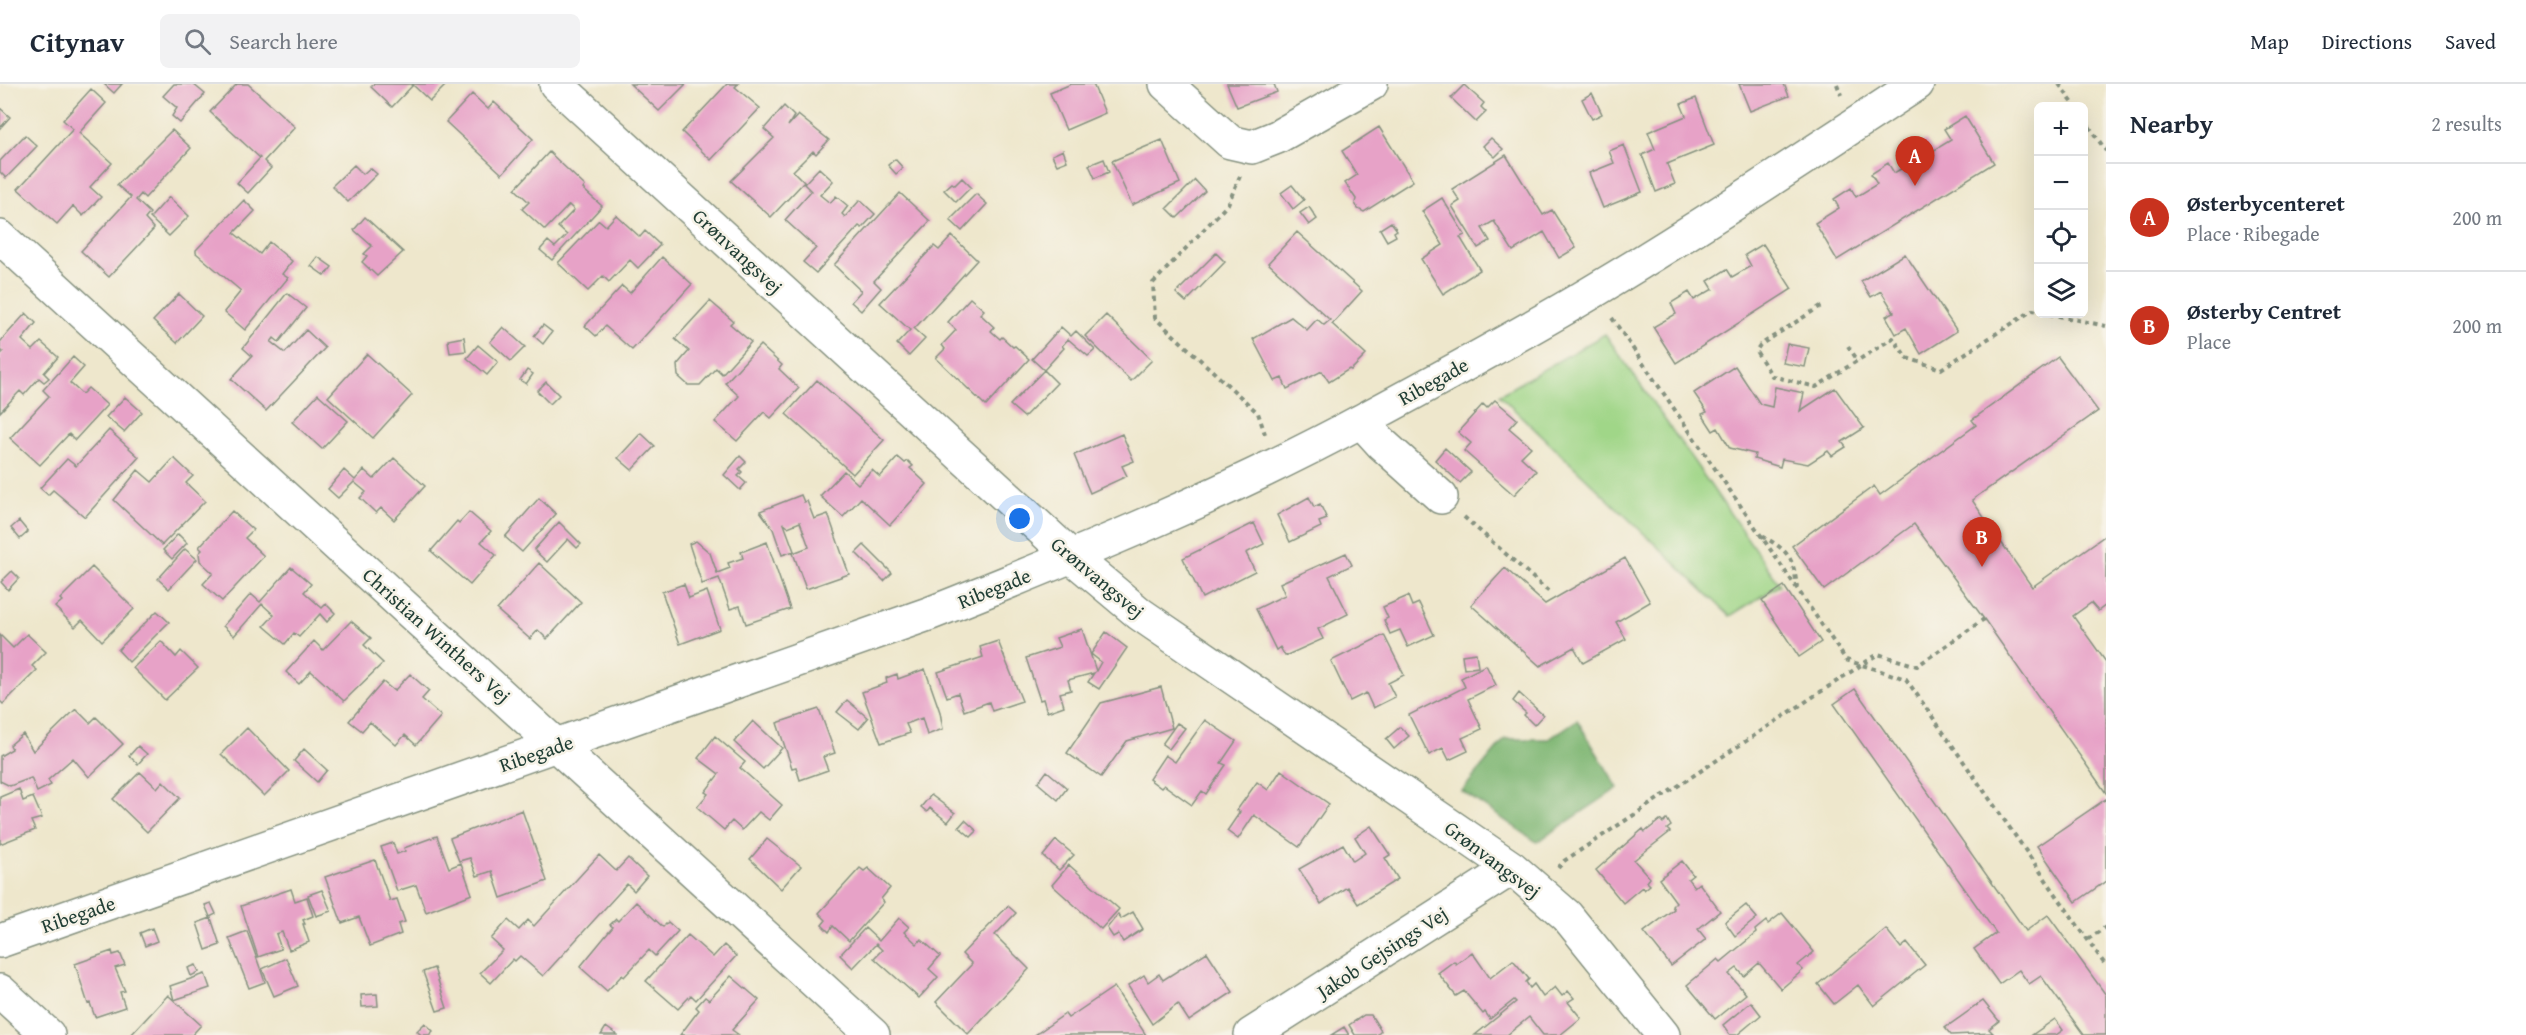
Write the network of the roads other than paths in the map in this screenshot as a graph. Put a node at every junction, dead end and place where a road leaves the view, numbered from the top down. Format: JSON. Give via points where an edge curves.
{"nodes":[{"id":1,"x":556,"y":84,"type":"edge"},
{"id":2,"x":1166,"y":84,"type":"edge"},
{"id":3,"x":1371,"y":84,"type":"edge"},
{"id":4,"x":1917,"y":84,"type":"edge"},
{"id":5,"x":0,"y":237,"type":"edge"},
{"id":6,"x":1361,"y":421,"type":"junction"},
{"id":7,"x":1441,"y":497,"type":"road end"},
{"id":8,"x":1072,"y":557,"type":"junction"},
{"id":9,"x":557,"y":745,"type":"junction"},
{"id":10,"x":1523,"y":878,"type":"junction"},
{"id":11,"x":0,"y":941,"type":"edge"},
{"id":12,"x":0,"y":991,"type":"edge"},
{"id":13,"x":48,"y":1035,"type":"edge"},
{"id":14,"x":873,"y":1035,"type":"edge"},
{"id":15,"x":1251,"y":1035,"type":"edge"},
{"id":16,"x":1663,"y":1035,"type":"edge"}],
"edges":[{"from":1,"to":8,"type":"street","name":"Grønvangsvej"},
{"from":2,"to":3,"type":"street","via":[[1230,142],[1252,147]]},
{"from":4,"to":6,"type":"street","name":"Ribegade","via":[[1593,291]]},
{"from":5,"to":9,"type":"street","name":"Christian Winthers Vej"},
{"from":6,"to":7,"type":"street"},
{"from":6,"to":8,"type":"street","name":"Ribegade"},
{"from":8,"to":9,"type":"street","name":"Ribegade","via":[[931,613]]},
{"from":8,"to":10,"type":"street","name":"Grønvangsvej","via":[[1140,614]]},
{"from":9,"to":11,"type":"street","name":"Ribegade"},
{"from":9,"to":14,"type":"street","name":"Christian Winthers Vej"},
{"from":10,"to":15,"type":"street","name":"Jakob Gejsings Vej"},
{"from":10,"to":16,"type":"street","name":"Grønvangsvej","via":[[1567,915]]},
{"from":12,"to":13,"type":"street"}]}
